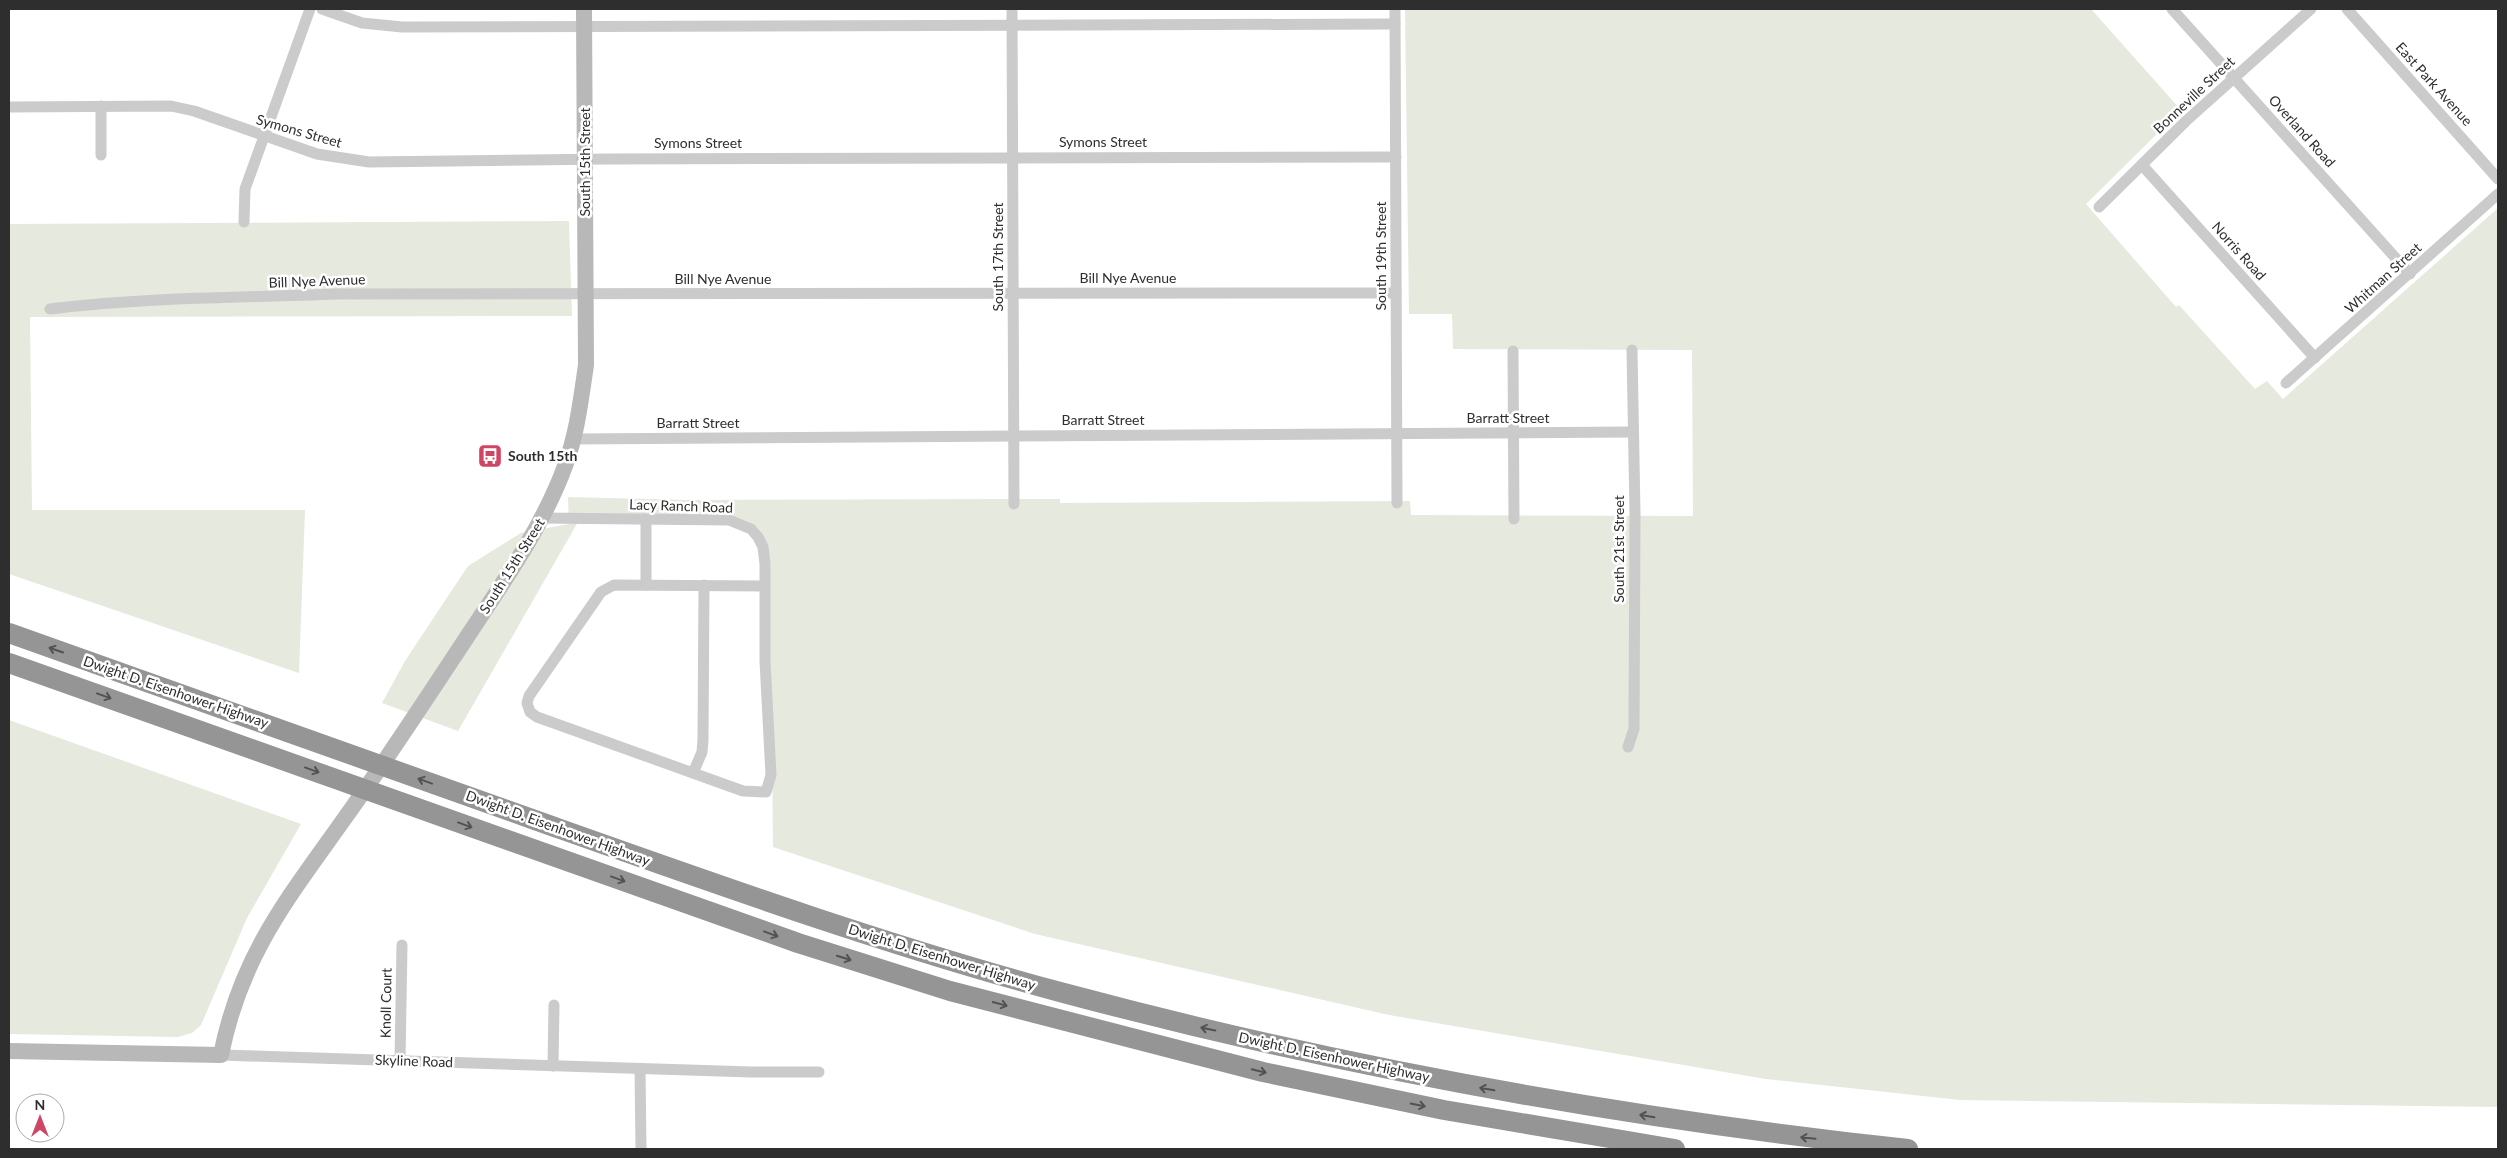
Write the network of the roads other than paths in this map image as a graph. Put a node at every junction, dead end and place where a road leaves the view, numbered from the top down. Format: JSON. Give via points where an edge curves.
{"nodes":[{"id":1,"x":310,"y":9,"type":"edge"},
{"id":2,"x":322,"y":9,"type":"edge"},
{"id":3,"x":584,"y":9,"type":"edge"},
{"id":4,"x":1012,"y":9,"type":"edge"},
{"id":5,"x":1395,"y":9,"type":"edge"},
{"id":6,"x":2172,"y":9,"type":"edge"},
{"id":7,"x":2311,"y":9,"type":"edge"},
{"id":8,"x":2347,"y":9,"type":"edge"},
{"id":9,"x":1395,"y":24,"type":"junction"},
{"id":10,"x":1012,"y":25,"type":"junction"},
{"id":11,"x":584,"y":26,"type":"junction"},
{"id":12,"x":2234,"y":78,"type":"junction"},
{"id":13,"x":101,"y":106,"type":"junction"},
{"id":14,"x":9,"y":107,"type":"edge"},
{"id":15,"x":264,"y":137,"type":"junction"},
{"id":16,"x":101,"y":155,"type":"dead end"},
{"id":17,"x":1012,"y":157,"type":"junction"},
{"id":18,"x":1396,"y":157,"type":"junction"},
{"id":19,"x":585,"y":159,"type":"junction"},
{"id":20,"x":2142,"y":165,"type":"junction"},
{"id":21,"x":2498,"y":179,"type":"edge"},
{"id":22,"x":2498,"y":194,"type":"edge"},
{"id":23,"x":2099,"y":206,"type":"dead end"},
{"id":24,"x":244,"y":222,"type":"dead end"},
{"id":25,"x":2410,"y":274,"type":"junction"},
{"id":26,"x":1396,"y":293,"type":"junction"},
{"id":27,"x":586,"y":294,"type":"junction"},
{"id":28,"x":1013,"y":294,"type":"junction"},
{"id":29,"x":50,"y":309,"type":"dead end"},
{"id":30,"x":1632,"y":350,"type":"dead end"},
{"id":31,"x":1513,"y":351,"type":"dead end"},
{"id":32,"x":2315,"y":358,"type":"junction"},
{"id":33,"x":2286,"y":383,"type":"dead end"},
{"id":34,"x":1632,"y":432,"type":"junction"},
{"id":35,"x":1514,"y":433,"type":"junction"},
{"id":36,"x":1396,"y":434,"type":"junction"},
{"id":37,"x":1014,"y":436,"type":"junction"},
{"id":38,"x":573,"y":439,"type":"junction"},
{"id":39,"x":1397,"y":503,"type":"dead end"},
{"id":40,"x":1014,"y":504,"type":"dead end"},
{"id":41,"x":542,"y":518,"type":"junction"},
{"id":42,"x":646,"y":519,"type":"junction"},
{"id":43,"x":1514,"y":519,"type":"dead end"},
{"id":44,"x":646,"y":585,"type":"junction"},
{"id":45,"x":704,"y":585,"type":"junction"},
{"id":46,"x":765,"y":586,"type":"junction"},
{"id":47,"x":9,"y":633,"type":"edge"},
{"id":48,"x":9,"y":663,"type":"edge"},
{"id":49,"x":1628,"y":747,"type":"dead end"},
{"id":50,"x":693,"y":773,"type":"junction"},
{"id":51,"x":402,"y":945,"type":"dead end"},
{"id":52,"x":554,"y":1005,"type":"dead end"},
{"id":53,"x":9,"y":1051,"type":"edge"},
{"id":54,"x":221,"y":1055,"type":"junction"},
{"id":55,"x":400,"y":1061,"type":"junction"},
{"id":56,"x":553,"y":1066,"type":"junction"},
{"id":57,"x":640,"y":1069,"type":"junction"},
{"id":58,"x":819,"y":1072,"type":"dead end"},
{"id":59,"x":641,"y":1149,"type":"edge"},
{"id":60,"x":1675,"y":1149,"type":"edge"},
{"id":61,"x":1908,"y":1149,"type":"edge"}],
"edges":[{"from":1,"to":15,"type":"street"},
{"from":2,"to":11,"type":"street","via":[[362,23],[402,27]]},
{"from":3,"to":11,"type":"main road","name":"South 15th Street"},
{"from":4,"to":10,"type":"street","name":"South 17th Street"},
{"from":5,"to":9,"type":"street","name":"South 19th Street"},
{"from":6,"to":12,"type":"street","name":"Overland Road"},
{"from":7,"to":12,"type":"street","name":"Bonneville Street"},
{"from":8,"to":21,"type":"street","name":"East Park Avenue"},
{"from":9,"to":10,"type":"street"},
{"from":9,"to":18,"type":"street","name":"South 19th Street"},
{"from":10,"to":11,"type":"street"},
{"from":10,"to":17,"type":"street","name":"South 17th Street"},
{"from":11,"to":19,"type":"main road","name":"South 15th Street"},
{"from":12,"to":20,"type":"street","name":"Bonneville Street"},
{"from":12,"to":25,"type":"street","name":"Overland Road"},
{"from":13,"to":14,"type":"street","name":"Symons Street"},
{"from":13,"to":15,"type":"street","name":"Symons Street","via":[[171,106],[194,111]]},
{"from":13,"to":16,"type":"street"},
{"from":15,"to":19,"type":"street","name":"Symons Street","via":[[317,154],[369,162]]},
{"from":15,"to":24,"type":"street","via":[[245,189]]},
{"from":17,"to":18,"type":"street","name":"Symons Street"},
{"from":17,"to":19,"type":"street","name":"Symons Street"},
{"from":17,"to":28,"type":"street","name":"South 17th Street"},
{"from":18,"to":26,"type":"street","name":"South 19th Street"},
{"from":19,"to":27,"type":"main road","name":"South 15th Street"},
{"from":20,"to":23,"type":"street","name":"Bonneville Street"},
{"from":20,"to":32,"type":"street","name":"Norris Road"},
{"from":22,"to":25,"type":"street","name":"Whitman Street"},
{"from":25,"to":32,"type":"street","name":"Whitman Street"},
{"from":26,"to":28,"type":"street","name":"Bill Nye Avenue"},
{"from":26,"to":36,"type":"street","name":"South 19th Street"},
{"from":27,"to":28,"type":"street","name":"Bill Nye Avenue"},
{"from":27,"to":29,"type":"street","name":"Bill Nye Avenue","via":[[336,294],[113,301]]},
{"from":27,"to":38,"type":"main road","name":"South 15th Street","via":[[586,365]]},
{"from":28,"to":37,"type":"street","name":"South 17th Street"},
{"from":30,"to":34,"type":"street","name":"South 21st Street"},
{"from":31,"to":35,"type":"street"},
{"from":32,"to":33,"type":"street","name":"Whitman Street"},
{"from":34,"to":35,"type":"street","name":"Barratt Street"},
{"from":34,"to":49,"type":"street","name":"South 21st Street","via":[[1634,729]]},
{"from":35,"to":36,"type":"street","name":"Barratt Street"},
{"from":35,"to":43,"type":"street"},
{"from":36,"to":37,"type":"street","name":"Barratt Street"},
{"from":36,"to":39,"type":"street","name":"South 19th Street"},
{"from":37,"to":38,"type":"street","name":"Barratt Street"},
{"from":37,"to":40,"type":"street","name":"South 17th Street"},
{"from":38,"to":41,"type":"main road","name":"South 15th Street","via":[[566,464]]},
{"from":41,"to":42,"type":"street","name":"Lacy Ranch Road"},
{"from":41,"to":54,"type":"main road","name":"South 15th Street","via":[[401,738],[289,894],[253,957],[233,1004]]},
{"from":42,"to":44,"type":"street"},
{"from":42,"to":46,"type":"street","name":"Lacy Ranch Road","via":[[729,520],[751,529],[762,547]]},
{"from":44,"to":45,"type":"street"},
{"from":44,"to":50,"type":"street","via":[[614,586],[601,592],[529,696],[528,707],[537,717]]},
{"from":45,"to":46,"type":"street"},
{"from":45,"to":50,"type":"street","via":[[703,740],[702,752]]},
{"from":46,"to":50,"type":"street","name":"Lacy Ranch Road","via":[[771,775],[766,792],[743,792]]},
{"from":61,"to":47,"type":"highway","name":"Dwight D. Eisenhower Highway","one_way":true,"via":[[1782,1136],[1446,1082],[1190,1025],[1057,991],[812,917]]},
{"from":48,"to":60,"type":"highway","name":"Dwight D. Eisenhower Highway","one_way":true,"via":[[798,943],[950,991],[1263,1072],[1444,1110]]},
{"from":51,"to":55,"type":"street","name":"Knoll Court"},
{"from":52,"to":56,"type":"street"},
{"from":53,"to":54,"type":"main road","name":"Skyline Road"},
{"from":54,"to":55,"type":"street","name":"Skyline Road"},
{"from":55,"to":56,"type":"street","name":"Skyline Road"},
{"from":56,"to":57,"type":"street","name":"Skyline Road"},
{"from":57,"to":58,"type":"street","name":"Skyline Road"},
{"from":57,"to":59,"type":"street"}]}
